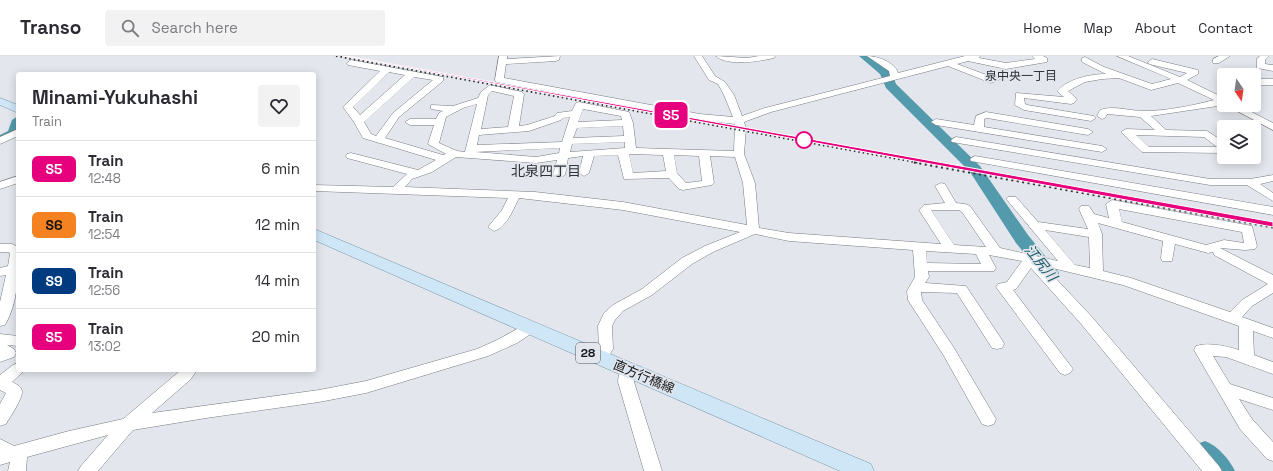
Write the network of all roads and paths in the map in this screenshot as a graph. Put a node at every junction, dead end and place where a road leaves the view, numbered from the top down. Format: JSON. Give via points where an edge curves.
{"nodes":[{"id":1,"x":556,"y":56,"type":"edge"},
{"id":2,"x":698,"y":56,"type":"edge"},
{"id":3,"x":720,"y":56,"type":"edge"},
{"id":4,"x":771,"y":56,"type":"edge"},
{"id":5,"x":871,"y":56,"type":"edge"},
{"id":6,"x":1004,"y":56,"type":"edge"},
{"id":7,"x":1036,"y":56,"type":"edge"},
{"id":8,"x":1121,"y":56,"type":"edge"},
{"id":9,"x":1135,"y":56,"type":"edge"},
{"id":10,"x":1265,"y":56,"type":"edge"},
{"id":11,"x":972,"y":57,"type":"edge"},
{"id":12,"x":1229,"y":57,"type":"edge"},
{"id":13,"x":503,"y":59,"type":"edge"},
{"id":14,"x":1085,"y":60,"type":"dead end"},
{"id":15,"x":1216,"y":61,"type":"dead end"},
{"id":16,"x":351,"y":63,"type":"dead end"},
{"id":17,"x":948,"y":63,"type":"junction"},
{"id":18,"x":1016,"y":64,"type":"junction"},
{"id":19,"x":1273,"y":68,"type":"edge"},
{"id":20,"x":386,"y":70,"type":"junction"},
{"id":21,"x":412,"y":74,"type":"junction"},
{"id":22,"x":1118,"y":76,"type":"junction"},
{"id":23,"x":895,"y":77,"type":"junction"},
{"id":24,"x":1000,"y":78,"type":"dead end"},
{"id":25,"x":1178,"y":79,"type":"junction"},
{"id":26,"x":1261,"y":82,"type":"edge"},
{"id":27,"x":1273,"y":82,"type":"edge"},
{"id":28,"x":1217,"y":98,"type":"edge"},
{"id":29,"x":482,"y":100,"type":"junction"},
{"id":30,"x":1066,"y":100,"type":"junction"},
{"id":31,"x":0,"y":102,"type":"edge"},
{"id":32,"x":1217,"y":102,"type":"edge"},
{"id":33,"x":434,"y":107,"type":"dead end"},
{"id":34,"x":16,"y":108,"type":"edge"},
{"id":35,"x":454,"y":109,"type":"junction"},
{"id":36,"x":1245,"y":112,"type":"edge"},
{"id":37,"x":576,"y":114,"type":"junction"},
{"id":38,"x":1143,"y":114,"type":"junction"},
{"id":39,"x":1078,"y":116,"type":"junction"},
{"id":40,"x":359,"y":121,"type":"junction"},
{"id":41,"x":739,"y":121,"type":"junction"},
{"id":42,"x":410,"y":122,"type":"dead end"},
{"id":43,"x":440,"y":122,"type":"junction"},
{"id":44,"x":628,"y":123,"type":"junction"},
{"id":45,"x":1270,"y":124,"type":"edge"},
{"id":46,"x":573,"y":125,"type":"junction"},
{"id":47,"x":979,"y":129,"type":"junction"},
{"id":48,"x":512,"y":130,"type":"junction"},
{"id":49,"x":1162,"y":131,"type":"junction"},
{"id":50,"x":475,"y":132,"type":"junction"},
{"id":51,"x":1088,"y":132,"type":"junction"},
{"id":52,"x":16,"y":133,"type":"edge"},
{"id":53,"x":379,"y":139,"type":"junction"},
{"id":54,"x":630,"y":139,"type":"junction"},
{"id":55,"x":956,"y":140,"type":"junction"},
{"id":56,"x":0,"y":141,"type":"edge"},
{"id":57,"x":1217,"y":142,"type":"edge"},
{"id":58,"x":566,"y":147,"type":"junction"},
{"id":59,"x":1217,"y":148,"type":"edge"},
{"id":60,"x":1102,"y":149,"type":"junction"},
{"id":61,"x":627,"y":151,"type":"junction"},
{"id":62,"x":668,"y":151,"type":"junction"},
{"id":63,"x":470,"y":152,"type":"junction"},
{"id":64,"x":589,"y":153,"type":"junction"},
{"id":65,"x":704,"y":153,"type":"junction"},
{"id":66,"x":455,"y":154,"type":"junction"},
{"id":67,"x":739,"y":154,"type":"junction"},
{"id":68,"x":351,"y":156,"type":"dead end"},
{"id":69,"x":444,"y":159,"type":"junction"},
{"id":70,"x":975,"y":159,"type":"junction"},
{"id":71,"x":1115,"y":167,"type":"junction"},
{"id":72,"x":986,"y":169,"type":"dead end"},
{"id":73,"x":584,"y":172,"type":"dead end"},
{"id":74,"x":417,"y":173,"type":"junction"},
{"id":75,"x":672,"y":174,"type":"junction"},
{"id":76,"x":559,"y":175,"type":"dead end"},
{"id":77,"x":1273,"y":178,"type":"edge"},
{"id":78,"x":16,"y":180,"type":"edge"},
{"id":79,"x":1210,"y":182,"type":"junction"},
{"id":80,"x":1250,"y":182,"type":"junction"},
{"id":81,"x":1120,"y":184,"type":"junction"},
{"id":82,"x":0,"y":186,"type":"edge"},
{"id":83,"x":941,"y":186,"type":"dead end"},
{"id":84,"x":316,"y":188,"type":"edge"},
{"id":85,"x":396,"y":191,"type":"junction"},
{"id":86,"x":515,"y":194,"type":"junction"},
{"id":87,"x":1273,"y":198,"type":"edge"},
{"id":88,"x":1012,"y":199,"type":"dead end"},
{"id":89,"x":1240,"y":206,"type":"junction"},
{"id":90,"x":953,"y":207,"type":"junction"},
{"id":91,"x":1273,"y":211,"type":"edge"},
{"id":92,"x":1116,"y":224,"type":"junction"},
{"id":93,"x":1034,"y":225,"type":"junction"},
{"id":94,"x":494,"y":227,"type":"dead end"},
{"id":95,"x":753,"y":231,"type":"junction"},
{"id":96,"x":1096,"y":234,"type":"junction"},
{"id":97,"x":316,"y":235,"type":"edge"},
{"id":98,"x":1169,"y":239,"type":"junction"},
{"id":99,"x":919,"y":247,"type":"junction"},
{"id":100,"x":0,"y":248,"type":"edge"},
{"id":101,"x":950,"y":249,"type":"junction"},
{"id":102,"x":981,"y":250,"type":"junction"},
{"id":103,"x":996,"y":251,"type":"junction"},
{"id":104,"x":16,"y":252,"type":"edge"},
{"id":105,"x":1218,"y":252,"type":"dead end"},
{"id":106,"x":1030,"y":258,"type":"junction"},
{"id":107,"x":1167,"y":258,"type":"dead end"},
{"id":108,"x":16,"y":267,"type":"edge"},
{"id":109,"x":922,"y":267,"type":"junction"},
{"id":110,"x":1070,"y":267,"type":"junction"},
{"id":111,"x":0,"y":272,"type":"edge"},
{"id":112,"x":1096,"y":273,"type":"junction"},
{"id":113,"x":1273,"y":281,"type":"edge"},
{"id":114,"x":917,"y":286,"type":"junction"},
{"id":115,"x":1273,"y":287,"type":"edge"},
{"id":116,"x":1,"y":315,"type":"edge"},
{"id":117,"x":1239,"y":322,"type":"junction"},
{"id":118,"x":530,"y":328,"type":"junction"},
{"id":119,"x":1273,"y":333,"type":"edge"},
{"id":120,"x":0,"y":339,"type":"edge"},
{"id":121,"x":16,"y":341,"type":"edge"},
{"id":122,"x":997,"y":344,"type":"dead end"},
{"id":123,"x":0,"y":348,"type":"edge"},
{"id":124,"x":0,"y":356,"type":"edge"},
{"id":125,"x":600,"y":358,"type":"junction"},
{"id":126,"x":1246,"y":358,"type":"junction"},
{"id":127,"x":1273,"y":368,"type":"edge"},
{"id":128,"x":1065,"y":369,"type":"dead end"},
{"id":129,"x":16,"y":370,"type":"edge"},
{"id":130,"x":630,"y":370,"type":"junction"},
{"id":131,"x":188,"y":372,"type":"edge"},
{"id":132,"x":1224,"y":388,"type":"junction"},
{"id":133,"x":1273,"y":404,"type":"edge"},
{"id":134,"x":0,"y":419,"type":"edge"},
{"id":135,"x":988,"y":419,"type":"dead end"},
{"id":136,"x":128,"y":424,"type":"junction"},
{"id":137,"x":1266,"y":442,"type":"edge"},
{"id":138,"x":4,"y":453,"type":"edge"},
{"id":139,"x":1273,"y":454,"type":"edge"},
{"id":140,"x":17,"y":471,"type":"edge"},
{"id":141,"x":87,"y":471,"type":"edge"},
{"id":142,"x":653,"y":471,"type":"edge"},
{"id":143,"x":863,"y":471,"type":"edge"},
{"id":144,"x":1213,"y":471,"type":"edge"}],
"edges":[{"from":1,"to":13,"type":"street"},
{"from":2,"to":41,"type":"street","via":[[712,78],[721,82]]},
{"from":3,"to":4,"type":"street","via":[[749,61]]},
{"from":5,"to":23,"type":"street","via":[[893,70]]},
{"from":6,"to":18,"type":"street"},
{"from":7,"to":18,"type":"street","via":[[1044,60]]},
{"from":8,"to":25,"type":"street"},
{"from":9,"to":25,"type":"street","via":[[1195,72],[1193,75]]},
{"from":10,"to":19,"type":"street","via":[[1261,59],[1260,68]]},
{"from":11,"to":17,"type":"street"},
{"from":11,"to":18,"type":"street","via":[[1006,66]]},
{"from":12,"to":15,"type":"street"},
{"from":13,"to":41,"type":"street","via":[[499,80],[700,117]]},
{"from":14,"to":22,"type":"street"},
{"from":16,"to":20,"type":"street"},
{"from":17,"to":23,"type":"street"},
{"from":17,"to":24,"type":"street","via":[[991,80]]},
{"from":20,"to":21,"type":"street"},
{"from":20,"to":40,"type":"street","via":[[348,107]]},
{"from":21,"to":40,"type":"street"},
{"from":21,"to":53,"type":"street","via":[[440,79],[396,115]]},
{"from":22,"to":25,"type":"street","via":[[1151,87]]},
{"from":22,"to":30,"type":"street","via":[[1094,76],[1076,82],[1062,92],[1072,99]]},
{"from":23,"to":41,"type":"street","via":[[768,110]]},
{"from":25,"to":28,"type":"street"},
{"from":26,"to":27,"type":"street"},
{"from":29,"to":35,"type":"street"},
{"from":29,"to":48,"type":"street","via":[[490,88],[519,94]]},
{"from":29,"to":50,"type":"street"},
{"from":30,"to":39,"type":"street"},
{"from":30,"to":39,"type":"street","via":[[1019,95],[1020,105],[1024,107]]},
{"from":31,"to":34,"type":"main road"},
{"from":32,"to":38,"type":"street"},
{"from":33,"to":35,"type":"street"},
{"from":35,"to":43,"type":"street","via":[[442,115]]},
{"from":36,"to":45,"type":"street"},
{"from":37,"to":44,"type":"street","via":[[579,105],[626,114]]},
{"from":37,"to":46,"type":"street"},
{"from":37,"to":48,"type":"street","via":[[560,115],[529,128]]},
{"from":38,"to":39,"type":"street","via":[[1106,111],[1097,117]]},
{"from":38,"to":49,"type":"street"},
{"from":39,"to":51,"type":"street"},
{"from":40,"to":53,"type":"street","via":[[367,136]]},
{"from":41,"to":67,"type":"street"},
{"from":42,"to":43,"type":"street"},
{"from":43,"to":66,"type":"street","via":[[433,144]]},
{"from":44,"to":46,"type":"street"},
{"from":44,"to":54,"type":"street"},
{"from":46,"to":58,"type":"street"},
{"from":47,"to":51,"type":"street","via":[[979,118],[986,115]]},
{"from":47,"to":55,"type":"street","via":[[934,120]]},
{"from":47,"to":60,"type":"street"},
{"from":48,"to":50,"type":"street"},
{"from":49,"to":57,"type":"street","via":[[1207,134]]},
{"from":49,"to":59,"type":"street","via":[[1126,132],[1146,150]]},
{"from":50,"to":63,"type":"street"},
{"from":51,"to":60,"type":"street"},
{"from":52,"to":56,"type":"street"},
{"from":53,"to":69,"type":"street"},
{"from":54,"to":58,"type":"street"},
{"from":54,"to":61,"type":"street"},
{"from":55,"to":70,"type":"street"},
{"from":55,"to":71,"type":"street"},
{"from":58,"to":63,"type":"street","via":[[536,160]]},
{"from":58,"to":64,"type":"street"},
{"from":58,"to":76,"type":"street"},
{"from":60,"to":71,"type":"street"},
{"from":61,"to":62,"type":"street"},
{"from":61,"to":64,"type":"street"},
{"from":61,"to":75,"type":"street","via":[[628,177]]},
{"from":62,"to":65,"type":"street"},
{"from":62,"to":75,"type":"street"},
{"from":63,"to":66,"type":"street"},
{"from":64,"to":73,"type":"street"},
{"from":65,"to":67,"type":"street"},
{"from":65,"to":75,"type":"street","via":[[708,183],[683,187]]},
{"from":66,"to":69,"type":"street"},
{"from":67,"to":95,"type":"street","via":[[749,183]]},
{"from":68,"to":74,"type":"street"},
{"from":69,"to":74,"type":"street","via":[[435,166]]},
{"from":70,"to":72,"type":"street"},
{"from":70,"to":81,"type":"street"},
{"from":71,"to":79,"type":"street"},
{"from":71,"to":81,"type":"street"},
{"from":74,"to":85,"type":"street","via":[[408,177]]},
{"from":77,"to":80,"type":"street"},
{"from":78,"to":82,"type":"street"},
{"from":79,"to":80,"type":"street"},
{"from":79,"to":89,"type":"street"},
{"from":80,"to":87,"type":"street"},
{"from":81,"to":89,"type":"street"},
{"from":83,"to":90,"type":"street"},
{"from":84,"to":85,"type":"street"},
{"from":85,"to":86,"type":"street"},
{"from":86,"to":94,"type":"street","via":[[507,211]]},
{"from":86,"to":95,"type":"street","via":[[624,206]]},
{"from":88,"to":93,"type":"street"},
{"from":89,"to":91,"type":"street"},
{"from":90,"to":101,"type":"street","via":[[928,207],[925,210]]},
{"from":90,"to":103,"type":"street","via":[[961,206],[966,209]]},
{"from":92,"to":96,"type":"street","via":[[1088,213]]},
{"from":92,"to":98,"type":"street"},
{"from":92,"to":98,"type":"street","via":[[1112,204],[1248,229],[1251,246],[1244,248],[1222,243],[1214,244],[1208,249]]},
{"from":93,"to":96,"type":"street"},
{"from":93,"to":110,"type":"street"},
{"from":95,"to":99,"type":"street","via":[[789,237]]},
{"from":95,"to":125,"type":"street","via":[[687,261],[647,292],[618,308],[609,317],[605,326],[606,349]]},
{"from":96,"to":112,"type":"street"},
{"from":97,"to":118,"type":"main road","name":"直方行橋線","number":"28"},
{"from":98,"to":107,"type":"street"},
{"from":99,"to":101,"type":"street"},
{"from":99,"to":109,"type":"street"},
{"from":100,"to":104,"type":"street"},
{"from":101,"to":102,"type":"street"},
{"from":102,"to":103,"type":"street"},
{"from":102,"to":109,"type":"street","via":[[989,268]]},
{"from":103,"to":106,"type":"street"},
{"from":105,"to":113,"type":"street"},
{"from":106,"to":110,"type":"street"},
{"from":106,"to":128,"type":"street","via":[[1012,286],[1003,287]]},
{"from":106,"to":144,"type":"street","via":[[1087,321]]},
{"from":108,"to":111,"type":"street"},
{"from":108,"to":116,"type":"street"},
{"from":109,"to":114,"type":"street","via":[[922,277]]},
{"from":110,"to":112,"type":"street"},
{"from":112,"to":117,"type":"street","via":[[1161,292]]},
{"from":114,"to":122,"type":"street","via":[[961,289]]},
{"from":114,"to":135,"type":"street","via":[[914,291],[915,300]]},
{"from":115,"to":117,"type":"street","via":[[1247,303]]},
{"from":117,"to":119,"type":"street"},
{"from":117,"to":126,"type":"street"},
{"from":118,"to":125,"type":"main road","name":"直方行橋線","number":"28"},
{"from":118,"to":136,"type":"street","via":[[519,337],[498,347],[435,368],[350,390]]},
{"from":120,"to":121,"type":"street"},
{"from":123,"to":124,"type":"street","via":[[8,353]]},
{"from":125,"to":130,"type":"main road","name":"直方行橋線","number":"28"},
{"from":126,"to":127,"type":"street"},
{"from":126,"to":132,"type":"street","via":[[1227,352],[1201,350]]},
{"from":129,"to":134,"type":"street","via":[[3,382],[3,385],[14,390],[14,396]]},
{"from":130,"to":142,"type":"street","via":[[626,382]]},
{"from":130,"to":143,"type":"main road","name":"直方行橋線","number":"28"},
{"from":131,"to":136,"type":"street"},
{"from":132,"to":133,"type":"street"},
{"from":132,"to":137,"type":"street","via":[[1246,424]]},
{"from":136,"to":138,"type":"street"},
{"from":136,"to":141,"type":"street"},
{"from":137,"to":139,"type":"street"},
{"from":138,"to":140,"type":"street","via":[[19,459]]}]}
